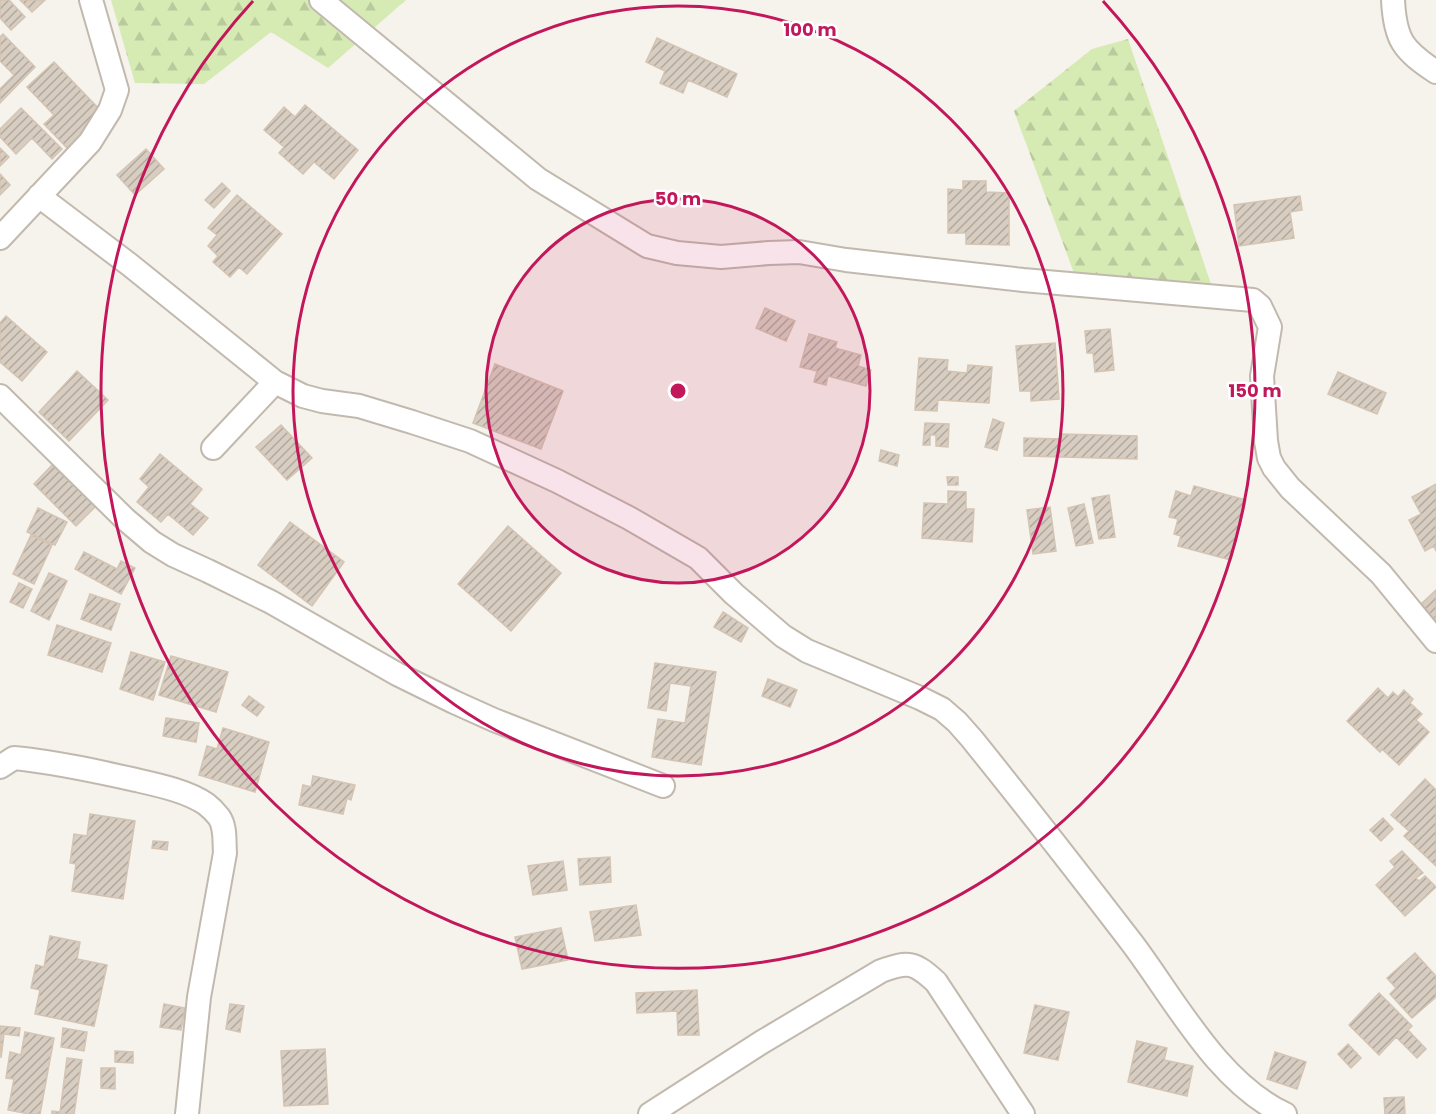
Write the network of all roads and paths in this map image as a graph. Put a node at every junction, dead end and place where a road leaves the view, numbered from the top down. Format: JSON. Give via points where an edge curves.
{"nodes":[{"id":1,"x":91,"y":0,"type":"edge"},
{"id":2,"x":321,"y":0,"type":"edge"},
{"id":3,"x":1393,"y":0,"type":"edge"},
{"id":4,"x":1436,"y":72,"type":"edge"},
{"id":5,"x":39,"y":196,"type":"junction"},
{"id":6,"x":9,"y":217,"type":"edge"},
{"id":7,"x":0,"y":238,"type":"edge"},
{"id":8,"x":275,"y":382,"type":"junction"},
{"id":9,"x":0,"y":396,"type":"edge"},
{"id":10,"x":213,"y":448,"type":"dead end"},
{"id":11,"x":1436,"y":641,"type":"edge"},
{"id":12,"x":0,"y":767,"type":"edge"},
{"id":13,"x":663,"y":786,"type":"dead end"},
{"id":14,"x":186,"y":1114,"type":"edge"},
{"id":15,"x":650,"y":1114,"type":"edge"},
{"id":16,"x":1023,"y":1114,"type":"edge"},
{"id":17,"x":1285,"y":1114,"type":"edge"}],
"edges":[{"from":1,"to":5,"type":"street","via":[[117,90],[110,110],[90,142]]},
{"from":2,"to":11,"type":"street","via":[[538,179],[647,246],[721,257],[799,252],[1023,280],[1253,300],[1270,327],[1262,376],[1266,441],[1274,468],[1381,574]]},
{"from":3,"to":4,"type":"street","via":[[1404,47]]},
{"from":5,"to":6,"type":"street"},
{"from":5,"to":8,"type":"street"},
{"from":6,"to":7,"type":"street"},
{"from":8,"to":10,"type":"street"},
{"from":8,"to":17,"type":"street","via":[[303,396],[359,406],[460,438],[557,481],[698,558],[762,620],[807,651],[942,709],[972,739],[1067,858],[1221,1065],[1255,1096]]},
{"from":9,"to":13,"type":"street","via":[[125,519],[173,555],[271,602],[454,702]]},
{"from":12,"to":14,"type":"street","via":[[14,758],[37,760],[157,785],[206,804],[221,819],[225,853],[199,997]]},
{"from":15,"to":16,"type":"street","via":[[881,971],[909,964],[921,968],[936,982]]}]}
